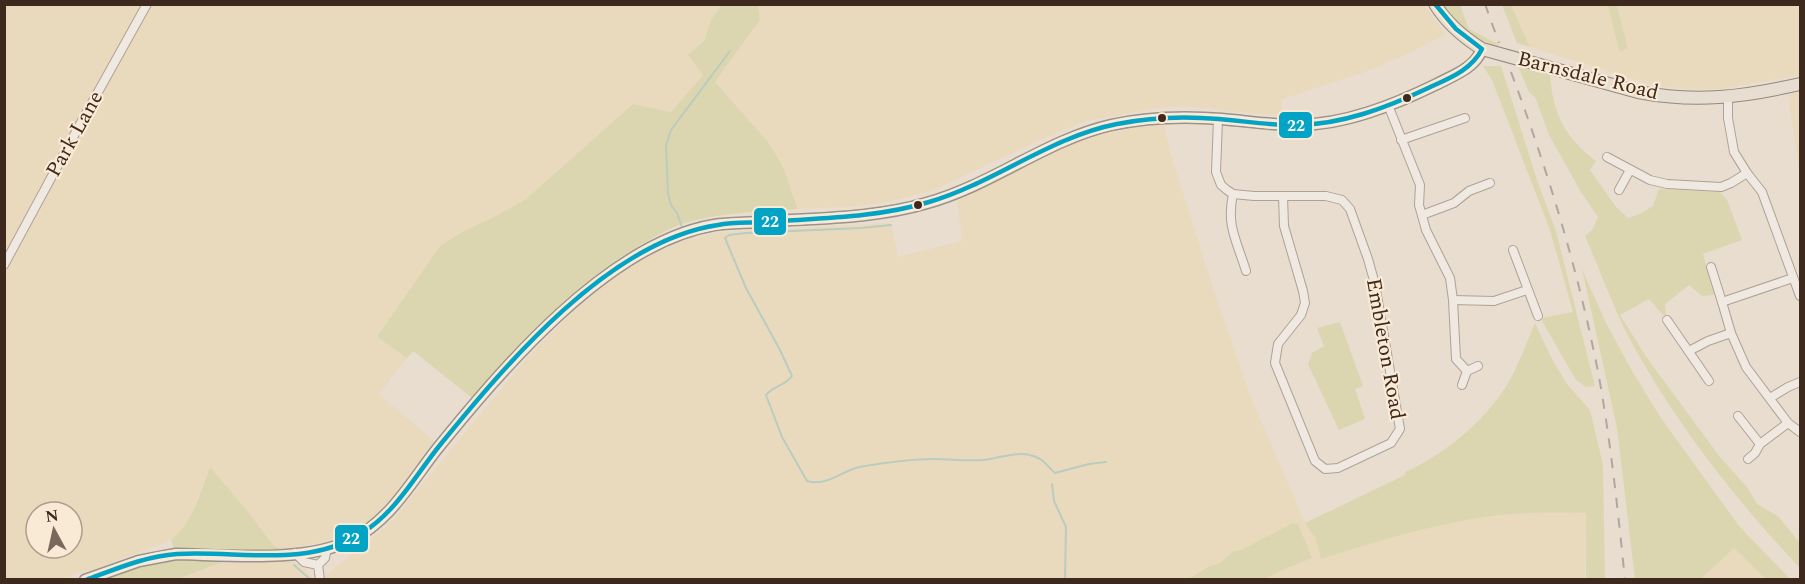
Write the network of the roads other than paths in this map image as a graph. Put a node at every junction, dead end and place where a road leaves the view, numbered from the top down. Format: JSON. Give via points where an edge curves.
{"nodes":[{"id":1,"x":147,"y":4,"type":"edge"},
{"id":2,"x":1435,"y":4,"type":"edge"},
{"id":3,"x":1482,"y":49,"type":"junction"},
{"id":4,"x":1800,"y":84,"type":"edge"},
{"id":5,"x":1728,"y":98,"type":"junction"},
{"id":6,"x":1388,"y":105,"type":"junction"},
{"id":7,"x":1465,"y":118,"type":"dead end"},
{"id":8,"x":1218,"y":119,"type":"junction"},
{"id":9,"x":1401,"y":140,"type":"junction"},
{"id":10,"x":1606,"y":157,"type":"dead end"},
{"id":11,"x":1630,"y":171,"type":"junction"},
{"id":12,"x":1747,"y":172,"type":"junction"},
{"id":13,"x":1490,"y":183,"type":"dead end"},
{"id":14,"x":1619,"y":190,"type":"dead end"},
{"id":15,"x":1233,"y":194,"type":"junction"},
{"id":16,"x":1283,"y":196,"type":"junction"},
{"id":17,"x":1422,"y":215,"type":"junction"},
{"id":18,"x":1513,"y":250,"type":"dead end"},
{"id":19,"x":4,"y":265,"type":"edge"},
{"id":20,"x":1711,"y":267,"type":"dead end"},
{"id":21,"x":1246,"y":271,"type":"dead end"},
{"id":22,"x":1793,"y":278,"type":"junction"},
{"id":23,"x":1527,"y":290,"type":"junction"},
{"id":24,"x":1800,"y":296,"type":"edge"},
{"id":25,"x":1454,"y":300,"type":"junction"},
{"id":26,"x":1722,"y":302,"type":"junction"},
{"id":27,"x":1538,"y":316,"type":"dead end"},
{"id":28,"x":1667,"y":320,"type":"dead end"},
{"id":29,"x":1731,"y":333,"type":"junction"},
{"id":30,"x":1689,"y":351,"type":"junction"},
{"id":31,"x":1478,"y":366,"type":"dead end"},
{"id":32,"x":1467,"y":371,"type":"junction"},
{"id":33,"x":1709,"y":381,"type":"dead end"},
{"id":34,"x":1800,"y":382,"type":"edge"},
{"id":35,"x":1462,"y":385,"type":"dead end"},
{"id":36,"x":1770,"y":398,"type":"junction"},
{"id":37,"x":1738,"y":416,"type":"dead end"},
{"id":38,"x":1788,"y":423,"type":"junction"},
{"id":39,"x":1800,"y":432,"type":"edge"},
{"id":40,"x":1760,"y":444,"type":"junction"},
{"id":41,"x":1748,"y":459,"type":"dead end"},
{"id":42,"x":327,"y":548,"type":"junction"},
{"id":43,"x":295,"y":553,"type":"junction"},
{"id":44,"x":318,"y":565,"type":"junction"},
{"id":45,"x":85,"y":579,"type":"edge"},
{"id":46,"x":320,"y":579,"type":"edge"}],
"edges":[{"from":1,"to":19,"type":"street","name":"Park Lane"},
{"from":2,"to":3,"type":"main road","name":"Barnsdale Road","via":[[1460,35]]},
{"from":3,"to":5,"type":"main road","name":"Barnsdale Road","via":[[1638,92],[1695,99]]},
{"from":3,"to":6,"type":"main road","via":[[1478,60],[1467,69]]},
{"from":4,"to":5,"type":"main road","name":"Barnsdale Road"},
{"from":5,"to":12,"type":"street","via":[[1734,152]]},
{"from":6,"to":8,"type":"main road","via":[[1312,124]]},
{"from":6,"to":9,"type":"street"},
{"from":7,"to":9,"type":"street"},
{"from":8,"to":15,"type":"street","via":[[1216,172],[1221,185]]},
{"from":8,"to":42,"type":"main road","via":[[1136,120],[1099,128],[963,189],[899,210],[716,225],[677,235],[618,267],[575,300],[491,384],[382,520],[352,539]]},
{"from":9,"to":17,"type":"street","via":[[1420,185]]},
{"from":10,"to":11,"type":"street"},
{"from":11,"to":12,"type":"street","via":[[1660,183],[1715,187],[1731,183]]},
{"from":11,"to":14,"type":"street"},
{"from":12,"to":22,"type":"street","via":[[1762,192]]},
{"from":13,"to":17,"type":"street"},
{"from":15,"to":16,"type":"street","name":"Embleton Road"},
{"from":15,"to":21,"type":"street","via":[[1230,223]]},
{"from":16,"to":16,"type":"street","name":"Embleton Road","via":[[1326,196],[1342,200],[1350,209],[1375,284],[1401,423],[1391,443],[1332,470],[1315,461],[1275,363],[1278,344],[1301,315],[1305,303],[1284,226]]},
{"from":17,"to":25,"type":"street","via":[[1450,278]]},
{"from":18,"to":23,"type":"street"},
{"from":20,"to":26,"type":"street"},
{"from":22,"to":24,"type":"street"},
{"from":22,"to":26,"type":"street"},
{"from":23,"to":25,"type":"street","via":[[1494,301]]},
{"from":23,"to":27,"type":"street"},
{"from":25,"to":32,"type":"street","via":[[1456,359]]},
{"from":26,"to":29,"type":"street"},
{"from":28,"to":30,"type":"street"},
{"from":29,"to":30,"type":"street"},
{"from":29,"to":36,"type":"street","via":[[1746,367]]},
{"from":30,"to":33,"type":"street"},
{"from":31,"to":32,"type":"street"},
{"from":32,"to":35,"type":"street"},
{"from":34,"to":36,"type":"street"},
{"from":36,"to":38,"type":"street"},
{"from":37,"to":40,"type":"street"},
{"from":38,"to":39,"type":"street"},
{"from":38,"to":40,"type":"street"},
{"from":40,"to":41,"type":"street"},
{"from":42,"to":43,"type":"main road"},
{"from":42,"to":44,"type":"street"},
{"from":43,"to":44,"type":"street","via":[[304,562]]},
{"from":43,"to":45,"type":"main road","via":[[159,555]]},
{"from":44,"to":46,"type":"street"}]}
